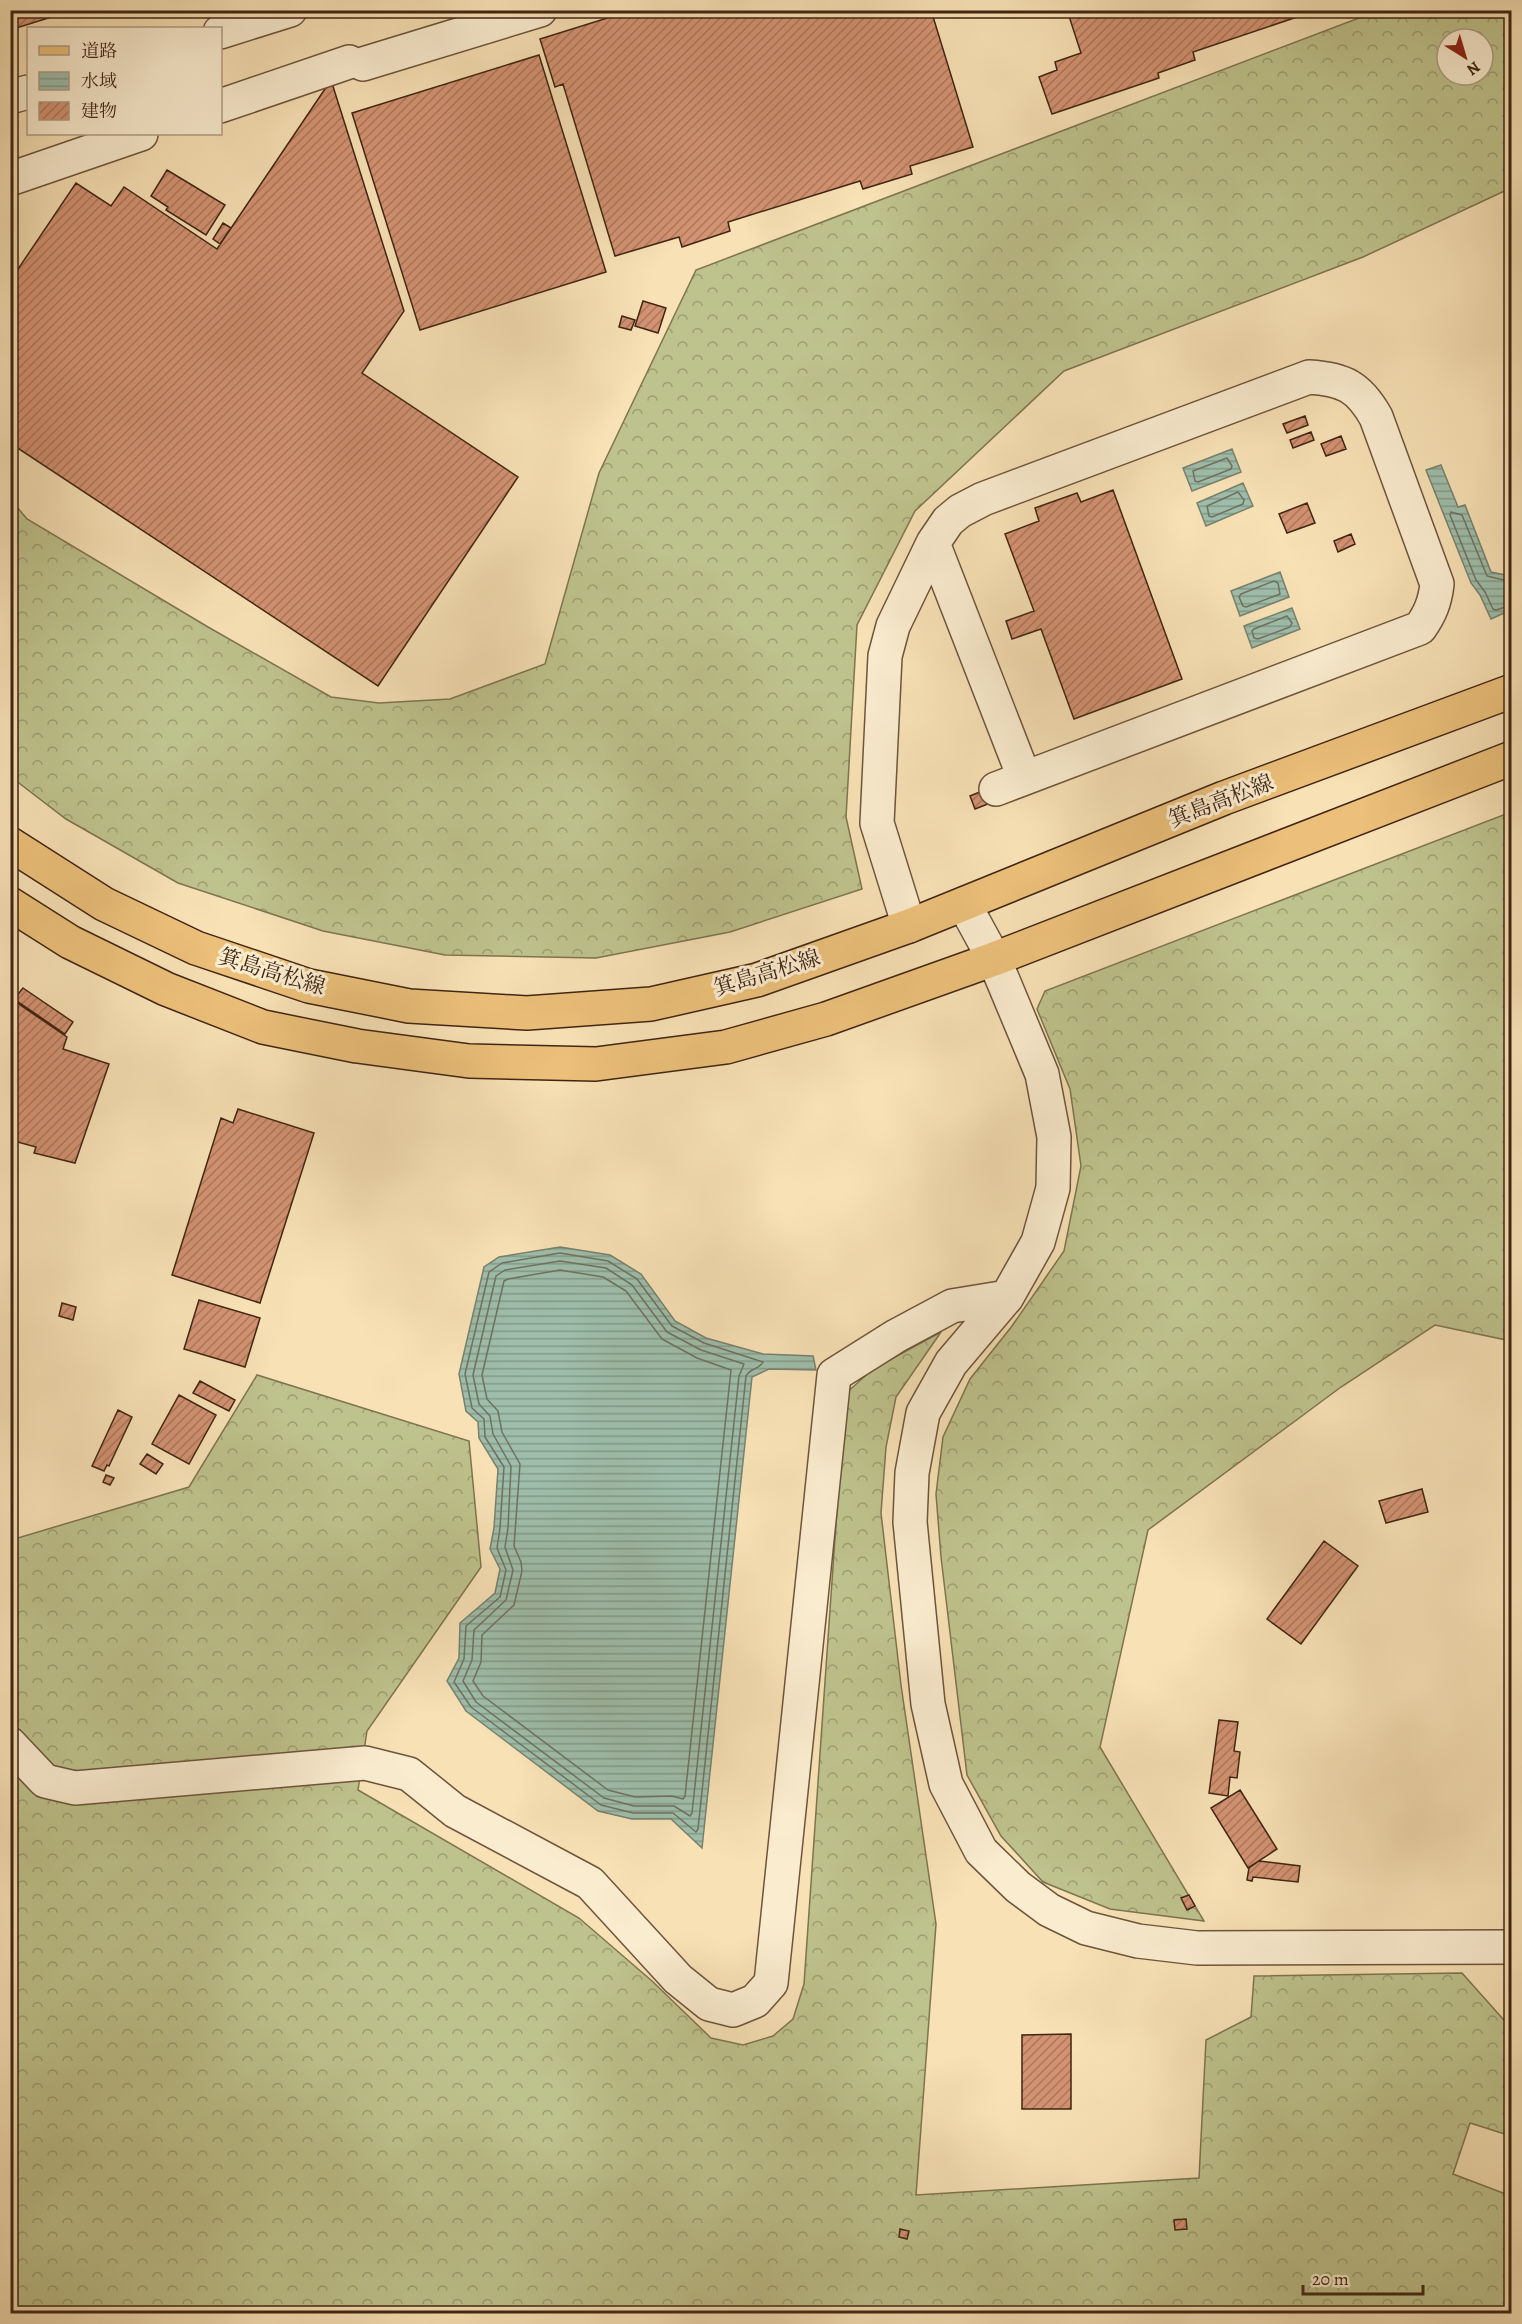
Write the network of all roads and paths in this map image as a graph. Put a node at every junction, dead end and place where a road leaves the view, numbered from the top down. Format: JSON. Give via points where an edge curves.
{"nodes":[{"id":1,"x":290,"y":10,"type":"edge"},
{"id":2,"x":540,"y":10,"type":"edge"},
{"id":3,"x":222,"y":31,"type":"edge"},
{"id":4,"x":27,"y":92,"type":"edge"},
{"id":5,"x":10,"y":97,"type":"edge"},
{"id":6,"x":222,"y":105,"type":"edge"},
{"id":7,"x":138,"y":135,"type":"edge"},
{"id":8,"x":10,"y":179,"type":"edge"},
{"id":9,"x":933,"y":543,"type":"junction"},
{"id":10,"x":1512,"y":691,"type":"edge"},
{"id":11,"x":1512,"y":758,"type":"edge"},
{"id":12,"x":10,"y":844,"type":"edge"},
{"id":13,"x":10,"y":904,"type":"edge"},
{"id":14,"x":964,"y":904,"type":"junction"},
{"id":15,"x":909,"y":926,"type":"junction"},
{"id":16,"x":994,"y":959,"type":"junction"},
{"id":17,"x":1007,"y":1297,"type":"junction"},
{"id":18,"x":10,"y":1744,"type":"edge"},
{"id":19,"x":1512,"y":1947,"type":"edge"}],
"edges":[{"from":1,"to":3,"type":"street"},
{"from":2,"to":6,"type":"street"},
{"from":4,"to":5,"type":"street"},
{"from":7,"to":8,"type":"street"},
{"from":9,"to":9,"type":"street","via":[[948,521],[983,499],[1309,377],[1331,379],[1366,398],[1437,584],[1432,608],[1420,628],[1010,783]]},
{"from":9,"to":15,"type":"street","via":[[893,626],[885,656],[877,824]]},
{"from":10,"to":14,"type":"main road","name":"箕島高松線","via":[[1224,798]]},
{"from":11,"to":16,"type":"main road"},
{"from":12,"to":15,"type":"main road","name":"箕島高松線","via":[[104,904],[196,948],[309,986],[408,1006],[527,1012],[651,1004],[757,980]]},
{"from":13,"to":16,"type":"main road","via":[[70,942],[166,989],[263,1027],[357,1046],[469,1061],[596,1064],[726,1047],[826,1019]]},
{"from":14,"to":15,"type":"main road","name":"箕島高松線"},
{"from":14,"to":16,"type":"street"},
{"from":16,"to":17,"type":"street","via":[[1042,1074],[1054,1137],[1053,1188],[1038,1242]]},
{"from":17,"to":18,"type":"street","via":[[952,1306],[834,1376],[771,1983],[756,2001],[733,2010],[709,2004],[678,1979],[590,1883],[455,1811],[409,1774],[366,1763],[75,1788],[45,1781]]},
{"from":17,"to":19,"type":"street","via":[[951,1363],[923,1413],[912,1473],[910,1522],[928,1704],[946,1784],[981,1851],[1017,1887],[1049,1910],[1086,1928],[1138,1941],[1197,1948]]}]}
